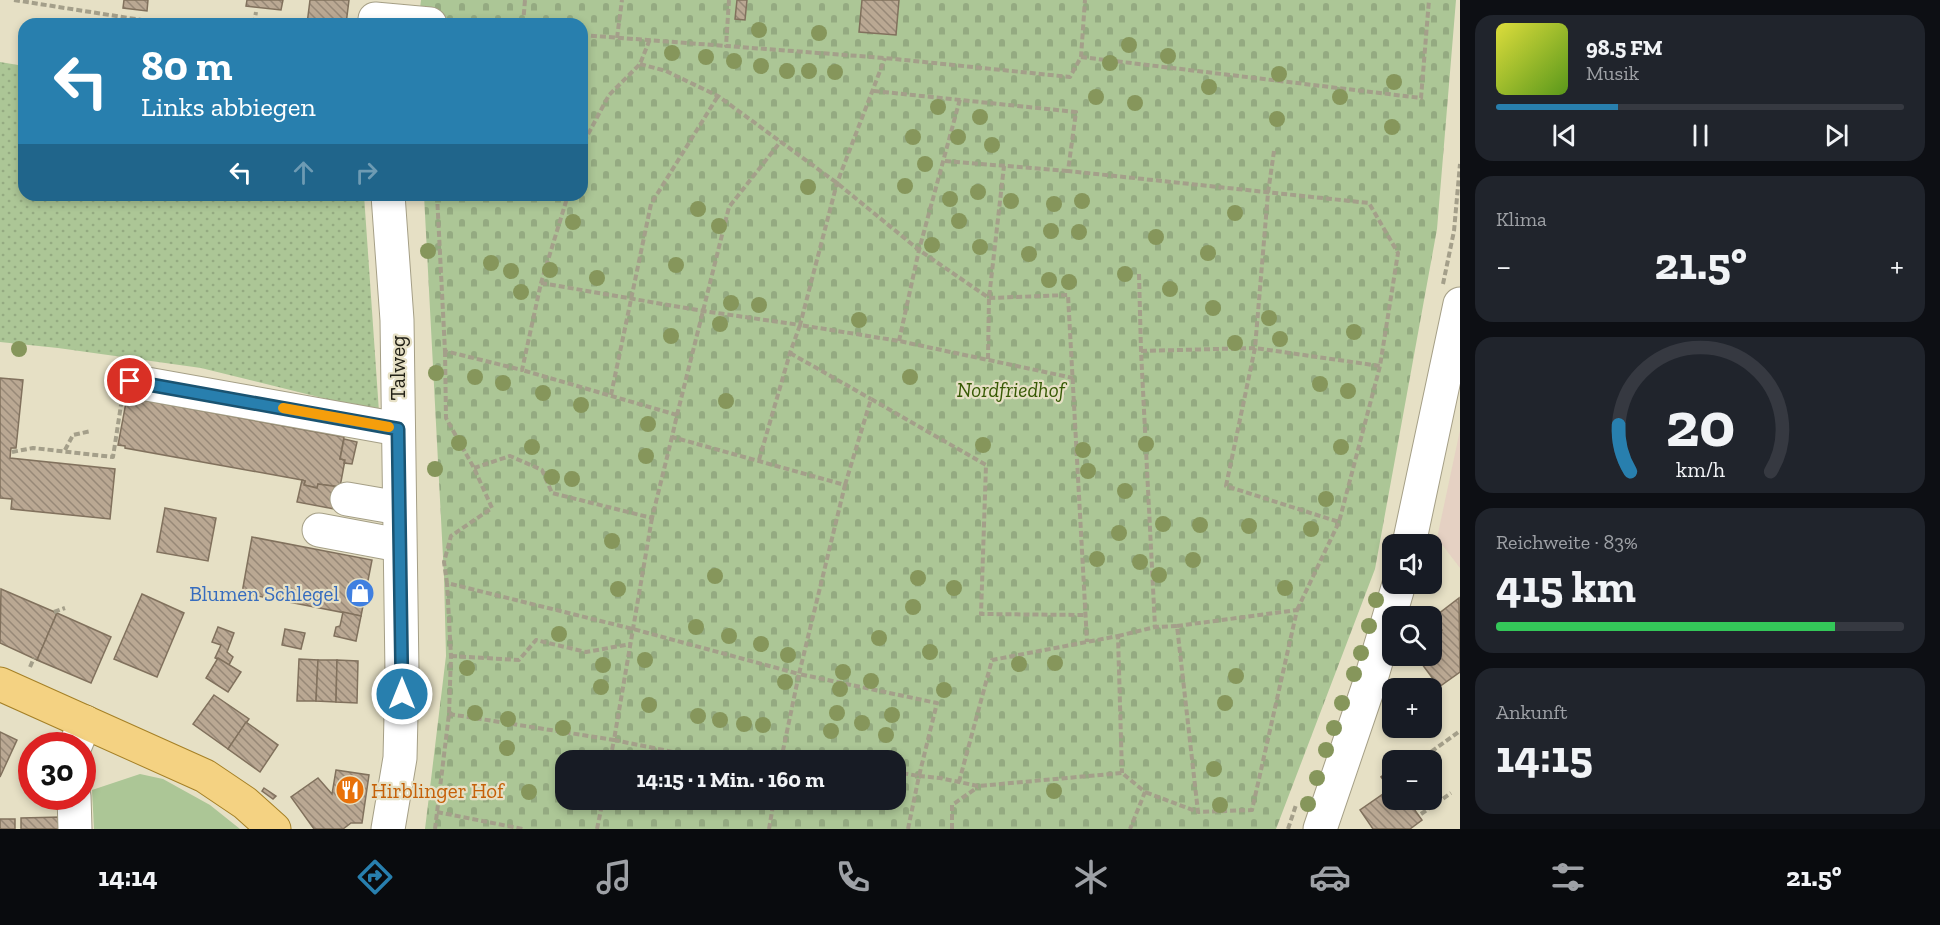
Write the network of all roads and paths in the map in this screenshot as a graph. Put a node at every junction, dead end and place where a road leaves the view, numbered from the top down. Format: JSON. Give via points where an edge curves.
{"nodes":[{"id":1,"x":14,"y":0,"type":"edge"},
{"id":2,"x":525,"y":0,"type":"edge"},
{"id":3,"x":622,"y":0,"type":"edge"},
{"id":4,"x":729,"y":0,"type":"edge"},
{"id":5,"x":1085,"y":0,"type":"edge"},
{"id":6,"x":1429,"y":0,"type":"edge"},
{"id":7,"x":377,"y":11,"type":"edge"},
{"id":8,"x":256,"y":12,"type":"dead end"},
{"id":9,"x":129,"y":18,"type":"edge"},
{"id":10,"x":256,"y":18,"type":"edge"},
{"id":11,"x":406,"y":18,"type":"edge"},
{"id":12,"x":524,"y":18,"type":"edge"},
{"id":13,"x":588,"y":36,"type":"edge"},
{"id":14,"x":617,"y":38,"type":"junction"},
{"id":15,"x":650,"y":39,"type":"junction"},
{"id":16,"x":726,"y":46,"type":"junction"},
{"id":17,"x":1080,"y":57,"type":"junction"},
{"id":18,"x":885,"y":58,"type":"junction"},
{"id":19,"x":640,"y":64,"type":"junction"},
{"id":20,"x":874,"y":91,"type":"junction"},
{"id":21,"x":718,"y":96,"type":"junction"},
{"id":22,"x":960,"y":99,"type":"junction"},
{"id":23,"x":588,"y":134,"type":"edge"},
{"id":24,"x":781,"y":141,"type":"junction"},
{"id":25,"x":1274,"y":151,"type":"dead end"},
{"id":26,"x":945,"y":161,"type":"junction"},
{"id":27,"x":1004,"y":166,"type":"junction"},
{"id":28,"x":1068,"y":171,"type":"junction"},
{"id":29,"x":837,"y":183,"type":"junction"},
{"id":30,"x":1268,"y":193,"type":"junction"},
{"id":31,"x":388,"y":201,"type":"edge"},
{"id":32,"x":437,"y":201,"type":"edge"},
{"id":33,"x":566,"y":201,"type":"edge"},
{"id":34,"x":919,"y":250,"type":"junction"},
{"id":35,"x":1139,"y":274,"type":"dead end"},
{"id":36,"x":541,"y":283,"type":"junction"},
{"id":37,"x":630,"y":298,"type":"junction"},
{"id":38,"x":989,"y":298,"type":"junction"},
{"id":39,"x":1460,"y":304,"type":"edge"},
{"id":40,"x":703,"y":311,"type":"junction"},
{"id":41,"x":800,"y":325,"type":"junction"},
{"id":42,"x":899,"y":341,"type":"junction"},
{"id":43,"x":1255,"y":348,"type":"junction"},
{"id":44,"x":445,"y":351,"type":"junction"},
{"id":45,"x":1141,"y":351,"type":"junction"},
{"id":46,"x":790,"y":353,"type":"junction"},
{"id":47,"x":988,"y":359,"type":"junction"},
{"id":48,"x":1380,"y":366,"type":"junction"},
{"id":49,"x":522,"y":370,"type":"junction"},
{"id":50,"x":1073,"y":378,"type":"junction"},
{"id":51,"x":125,"y":392,"type":"joint"},
{"id":52,"x":611,"y":395,"type":"junction"},
{"id":53,"x":871,"y":399,"type":"junction"},
{"id":54,"x":677,"y":415,"type":"junction"},
{"id":55,"x":398,"y":429,"type":"junction"},
{"id":56,"x":91,"y":431,"type":"dead end"},
{"id":57,"x":672,"y":437,"type":"junction"},
{"id":58,"x":65,"y":450,"type":"junction"},
{"id":59,"x":12,"y":452,"type":"dead end"},
{"id":60,"x":759,"y":461,"type":"junction"},
{"id":61,"x":474,"y":468,"type":"junction"},
{"id":62,"x":844,"y":485,"type":"junction"},
{"id":63,"x":347,"y":499,"type":"dead end"},
{"id":64,"x":399,"y":508,"type":"junction"},
{"id":65,"x":652,"y":518,"type":"junction"},
{"id":66,"x":1339,"y":522,"type":"junction"},
{"id":67,"x":319,"y":530,"type":"dead end"},
{"id":68,"x":1411,"y":534,"type":"edge"},
{"id":69,"x":399,"y":544,"type":"junction"},
{"id":70,"x":447,"y":583,"type":"junction"},
{"id":71,"x":1396,"y":594,"type":"edge"},
{"id":72,"x":65,"y":608,"type":"dead end"},
{"id":73,"x":1298,"y":610,"type":"junction"},
{"id":74,"x":54,"y":612,"type":"dead end"},
{"id":75,"x":1085,"y":615,"type":"junction"},
{"id":76,"x":1177,"y":626,"type":"junction"},
{"id":77,"x":1155,"y":627,"type":"junction"},
{"id":78,"x":633,"y":629,"type":"junction"},
{"id":79,"x":1118,"y":636,"type":"junction"},
{"id":80,"x":1087,"y":642,"type":"junction"},
{"id":81,"x":631,"y":644,"type":"junction"},
{"id":82,"x":451,"y":656,"type":"junction"},
{"id":83,"x":799,"y":674,"type":"junction"},
{"id":84,"x":0,"y":684,"type":"edge"},
{"id":85,"x":449,"y":714,"type":"junction"},
{"id":86,"x":1460,"y":730,"type":"edge"},
{"id":87,"x":77,"y":732,"type":"edge"},
{"id":88,"x":96,"y":739,"type":"edge"},
{"id":89,"x":614,"y":740,"type":"junction"},
{"id":90,"x":612,"y":750,"type":"edge"},
{"id":91,"x":664,"y":750,"type":"edge"},
{"id":92,"x":782,"y":750,"type":"edge"},
{"id":93,"x":1433,"y":750,"type":"edge"},
{"id":94,"x":1122,"y":773,"type":"junction"},
{"id":95,"x":906,"y":774,"type":"edge"},
{"id":96,"x":919,"y":776,"type":"junction"},
{"id":97,"x":959,"y":782,"type":"junction"},
{"id":98,"x":978,"y":786,"type":"junction"},
{"id":99,"x":1146,"y":792,"type":"junction"},
{"id":100,"x":1451,"y":793,"type":"dead end"},
{"id":101,"x":74,"y":810,"type":"edge"},
{"id":102,"x":601,"y":810,"type":"edge"},
{"id":103,"x":772,"y":810,"type":"edge"},
{"id":104,"x":437,"y":812,"type":"junction"},
{"id":105,"x":1198,"y":812,"type":"junction"},
{"id":106,"x":1420,"y":814,"type":"dead end"},
{"id":107,"x":75,"y":829,"type":"edge"},
{"id":108,"x":274,"y":829,"type":"edge"},
{"id":109,"x":388,"y":829,"type":"edge"},
{"id":110,"x":435,"y":829,"type":"edge"},
{"id":111,"x":523,"y":829,"type":"edge"},
{"id":112,"x":597,"y":829,"type":"edge"},
{"id":113,"x":769,"y":829,"type":"edge"},
{"id":114,"x":908,"y":829,"type":"edge"},
{"id":115,"x":952,"y":829,"type":"edge"},
{"id":116,"x":1130,"y":829,"type":"edge"},
{"id":117,"x":1320,"y":829,"type":"edge"}],
"edges":[{"from":1,"to":9,"type":"path"},
{"from":2,"to":12,"type":"path"},
{"from":3,"to":14,"type":"path"},
{"from":4,"to":16,"type":"path"},
{"from":5,"to":17,"type":"path"},
{"from":6,"to":17,"type":"path","via":[[1420,98]]},
{"from":7,"to":11,"type":"street"},
{"from":8,"to":10,"type":"path"},
{"from":13,"to":14,"type":"path"},
{"from":14,"to":15,"type":"path"},
{"from":15,"to":16,"type":"path"},
{"from":15,"to":19,"type":"path"},
{"from":16,"to":18,"type":"path"},
{"from":17,"to":18,"type":"path","via":[[1070,77]]},
{"from":18,"to":20,"type":"path"},
{"from":19,"to":21,"type":"path","via":[[666,71]]},
{"from":19,"to":23,"type":"path","via":[[609,94]]},
{"from":20,"to":22,"type":"path"},
{"from":20,"to":29,"type":"path"},
{"from":21,"to":24,"type":"path"},
{"from":21,"to":37,"type":"path","via":[[651,204]]},
{"from":22,"to":26,"type":"path"},
{"from":22,"to":28,"type":"path","via":[[1076,112]]},
{"from":24,"to":29,"type":"path"},
{"from":24,"to":40,"type":"path","via":[[729,207]]},
{"from":25,"to":30,"type":"path"},
{"from":26,"to":27,"type":"path"},
{"from":26,"to":34,"type":"path"},
{"from":27,"to":28,"type":"path"},
{"from":27,"to":38,"type":"path"},
{"from":28,"to":30,"type":"path"},
{"from":29,"to":34,"type":"path"},
{"from":29,"to":41,"type":"path"},
{"from":30,"to":43,"type":"path"},
{"from":30,"to":48,"type":"path","via":[[1369,203],[1398,253]]},
{"from":31,"to":55,"type":"street","name":"Talweg","via":[[397,320]]},
{"from":32,"to":44,"type":"path"},
{"from":33,"to":36,"type":"path"},
{"from":34,"to":38,"type":"path"},
{"from":34,"to":42,"type":"path"},
{"from":35,"to":45,"type":"path"},
{"from":36,"to":37,"type":"path"},
{"from":36,"to":49,"type":"path"},
{"from":37,"to":40,"type":"path"},
{"from":37,"to":52,"type":"path"},
{"from":38,"to":47,"type":"path"},
{"from":38,"to":50,"type":"path","via":[[1068,295]]},
{"from":39,"to":68,"type":"street"},
{"from":40,"to":41,"type":"path"},
{"from":40,"to":54,"type":"path"},
{"from":41,"to":42,"type":"path"},
{"from":41,"to":46,"type":"path"},
{"from":42,"to":47,"type":"path"},
{"from":43,"to":45,"type":"path"},
{"from":43,"to":48,"type":"path"},
{"from":43,"to":66,"type":"path","via":[[1226,486]]},
{"from":44,"to":49,"type":"path"},
{"from":44,"to":61,"type":"path","via":[[446,418]]},
{"from":45,"to":77,"type":"path"},
{"from":46,"to":53,"type":"path"},
{"from":46,"to":60,"type":"path"},
{"from":47,"to":50,"type":"path"},
{"from":48,"to":66,"type":"path"},
{"from":49,"to":52,"type":"path"},
{"from":50,"to":75,"type":"path"},
{"from":51,"to":55,"type":"street"},
{"from":51,"to":58,"type":"path","via":[[113,457]]},
{"from":52,"to":54,"type":"path"},
{"from":53,"to":62,"type":"path"},
{"from":53,"to":75,"type":"path","via":[[986,465],[981,614]]},
{"from":54,"to":57,"type":"path"},
{"from":55,"to":64,"type":"street","name":"Talweg"},
{"from":56,"to":58,"type":"path","via":[[73,435]]},
{"from":57,"to":60,"type":"path"},
{"from":57,"to":65,"type":"path"},
{"from":58,"to":59,"type":"path","via":[[33,448]]},
{"from":60,"to":62,"type":"path"},
{"from":61,"to":65,"type":"path","via":[[510,456],[542,470],[552,493]]},
{"from":61,"to":70,"type":"path","via":[[492,508],[451,536],[444,562]]},
{"from":62,"to":83,"type":"path"},
{"from":63,"to":64,"type":"street"},
{"from":64,"to":69,"type":"street","name":"Talweg"},
{"from":65,"to":78,"type":"path"},
{"from":66,"to":73,"type":"path"},
{"from":67,"to":69,"type":"street"},
{"from":69,"to":109,"type":"street","name":"Talweg","via":[[400,758]]},
{"from":70,"to":78,"type":"path"},
{"from":70,"to":82,"type":"path"},
{"from":71,"to":117,"type":"street"},
{"from":72,"to":74,"type":"path"},
{"from":73,"to":76,"type":"path"},
{"from":73,"to":105,"type":"path","via":[[1252,810]]},
{"from":75,"to":80,"type":"path"},
{"from":76,"to":77,"type":"path"},
{"from":76,"to":105,"type":"path"},
{"from":77,"to":79,"type":"path"},
{"from":78,"to":81,"type":"path"},
{"from":78,"to":83,"type":"path"},
{"from":79,"to":80,"type":"path"},
{"from":79,"to":94,"type":"path"},
{"from":80,"to":97,"type":"path","via":[[992,660]]},
{"from":81,"to":82,"type":"path","via":[[586,652],[536,640],[519,660]]},
{"from":81,"to":89,"type":"path"},
{"from":82,"to":85,"type":"path"},
{"from":83,"to":92,"type":"path"},
{"from":83,"to":96,"type":"path","via":[[937,703]]},
{"from":84,"to":87,"type":"main road"},
{"from":85,"to":89,"type":"path"},
{"from":85,"to":104,"type":"path"},
{"from":86,"to":93,"type":"path"},
{"from":88,"to":108,"type":"main road","via":[[205,776]]},
{"from":89,"to":90,"type":"path"},
{"from":89,"to":91,"type":"path"},
{"from":94,"to":98,"type":"path"},
{"from":94,"to":99,"type":"path"},
{"from":95,"to":96,"type":"path"},
{"from":96,"to":97,"type":"path"},
{"from":96,"to":114,"type":"path"},
{"from":97,"to":98,"type":"path"},
{"from":98,"to":115,"type":"path","via":[[952,806]]},
{"from":99,"to":105,"type":"path"},
{"from":99,"to":116,"type":"path"},
{"from":100,"to":106,"type":"path"},
{"from":101,"to":107,"type":"street"},
{"from":102,"to":112,"type":"path"},
{"from":103,"to":113,"type":"path"},
{"from":104,"to":110,"type":"path"},
{"from":104,"to":111,"type":"path"}]}
